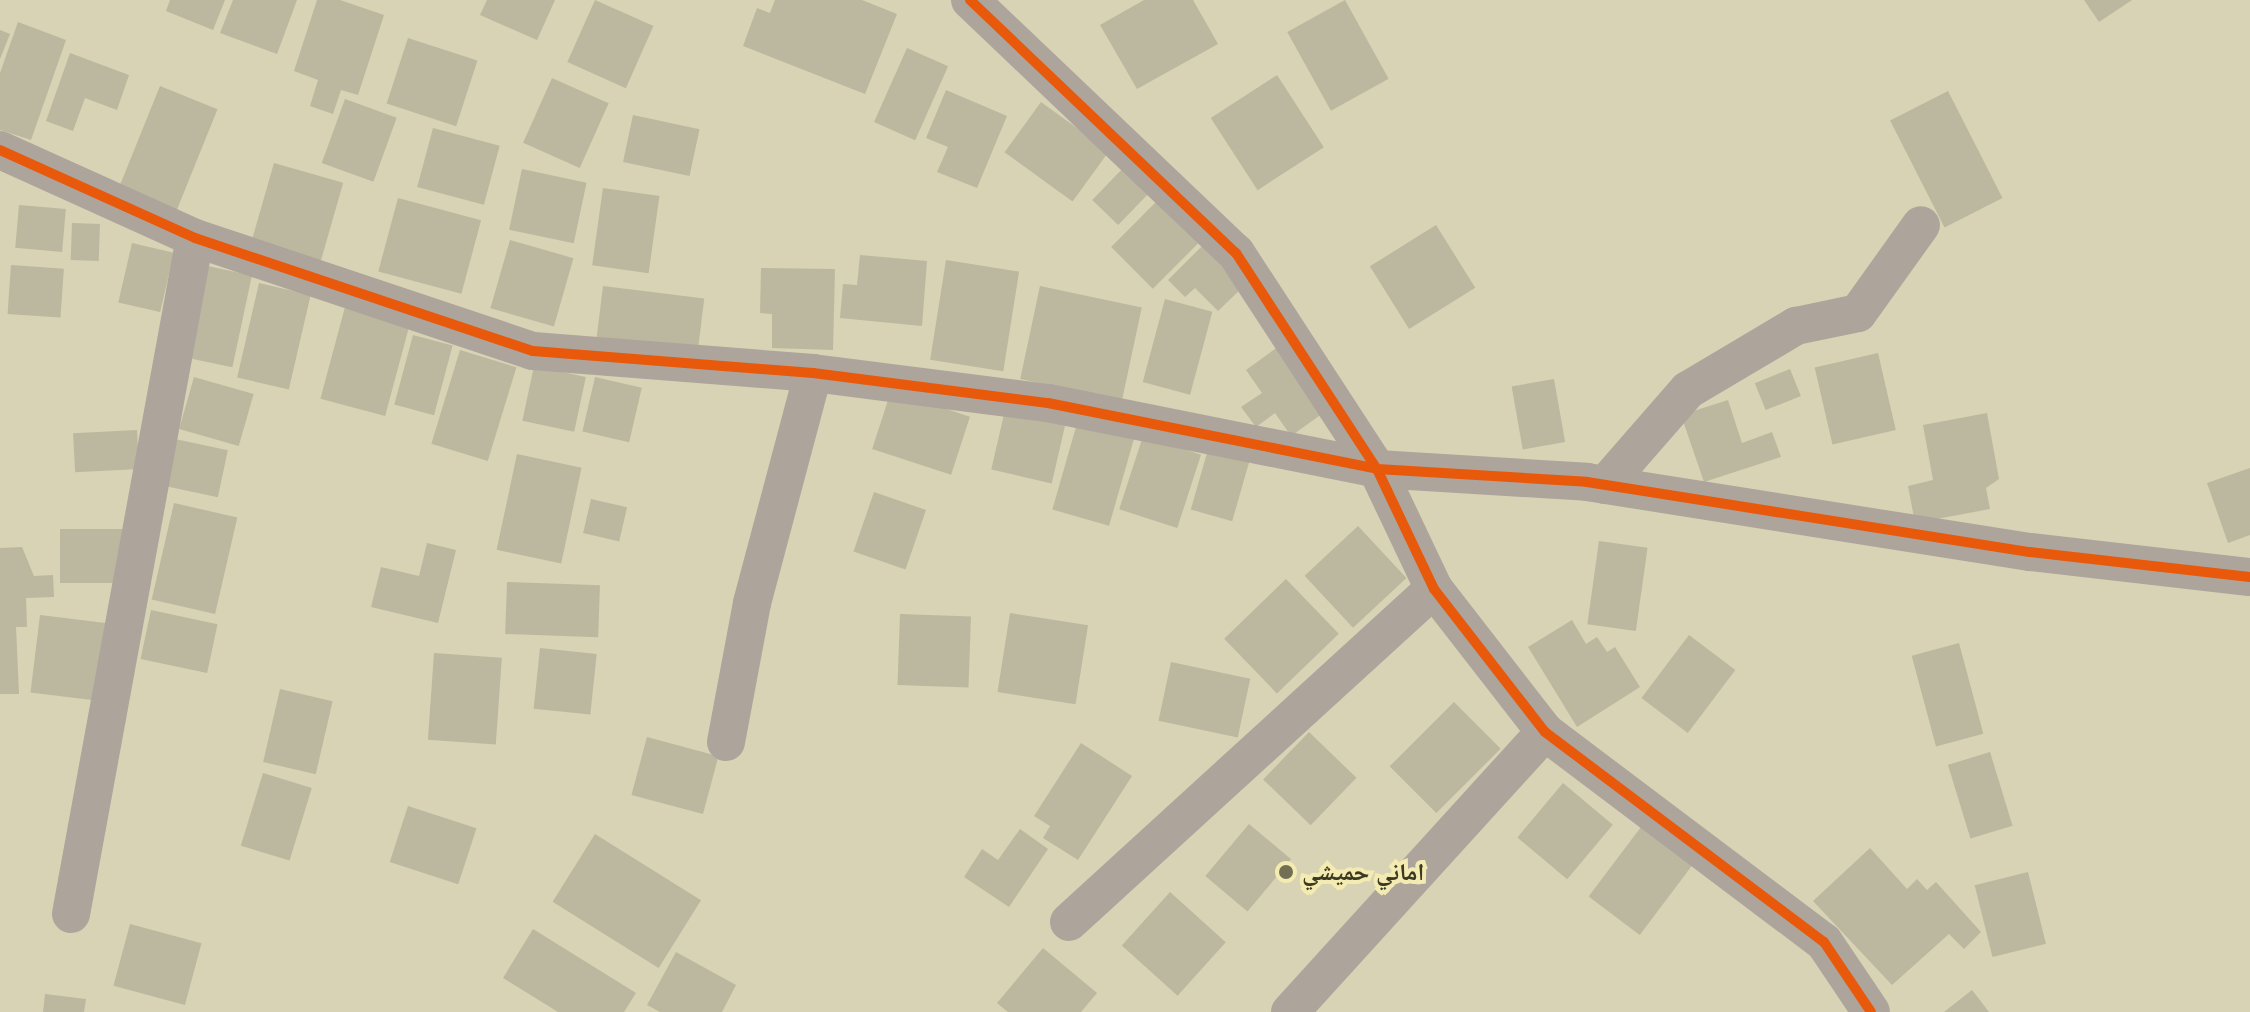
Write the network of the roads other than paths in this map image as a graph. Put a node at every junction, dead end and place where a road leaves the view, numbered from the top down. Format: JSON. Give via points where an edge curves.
{"nodes":[{"id":1,"x":970,"y":0,"type":"edge"},
{"id":2,"x":0,"y":150,"type":"edge"},
{"id":3,"x":1921,"y":225,"type":"dead end"},
{"id":4,"x":195,"y":238,"type":"junction"},
{"id":5,"x":813,"y":373,"type":"junction"},
{"id":6,"x":1377,"y":469,"type":"junction"},
{"id":7,"x":1605,"y":485,"type":"junction"},
{"id":8,"x":2250,"y":577,"type":"edge"},
{"id":9,"x":1434,"y":589,"type":"junction"},
{"id":10,"x":1545,"y":732,"type":"junction"},
{"id":11,"x":726,"y":742,"type":"dead end"},
{"id":12,"x":71,"y":914,"type":"dead end"},
{"id":13,"x":1069,"y":922,"type":"dead end"},
{"id":14,"x":1290,"y":1012,"type":"edge"},
{"id":15,"x":1871,"y":1012,"type":"edge"}],
"edges":[{"from":1,"to":6,"type":"street","via":[[1236,253]]},
{"from":2,"to":4,"type":"street"},
{"from":3,"to":7,"type":"street","via":[[1858,313],[1796,326],[1688,390]]},
{"from":4,"to":5,"type":"street","via":[[533,351]]},
{"from":4,"to":12,"type":"street"},
{"from":5,"to":6,"type":"street","via":[[1048,403]]},
{"from":5,"to":11,"type":"street","via":[[752,603]]},
{"from":6,"to":7,"type":"street"},
{"from":6,"to":9,"type":"street"},
{"from":7,"to":8,"type":"street","via":[[2030,552]]},
{"from":9,"to":10,"type":"street"},
{"from":9,"to":13,"type":"street"},
{"from":10,"to":14,"type":"street"},
{"from":10,"to":15,"type":"street","via":[[1824,942]]}]}
